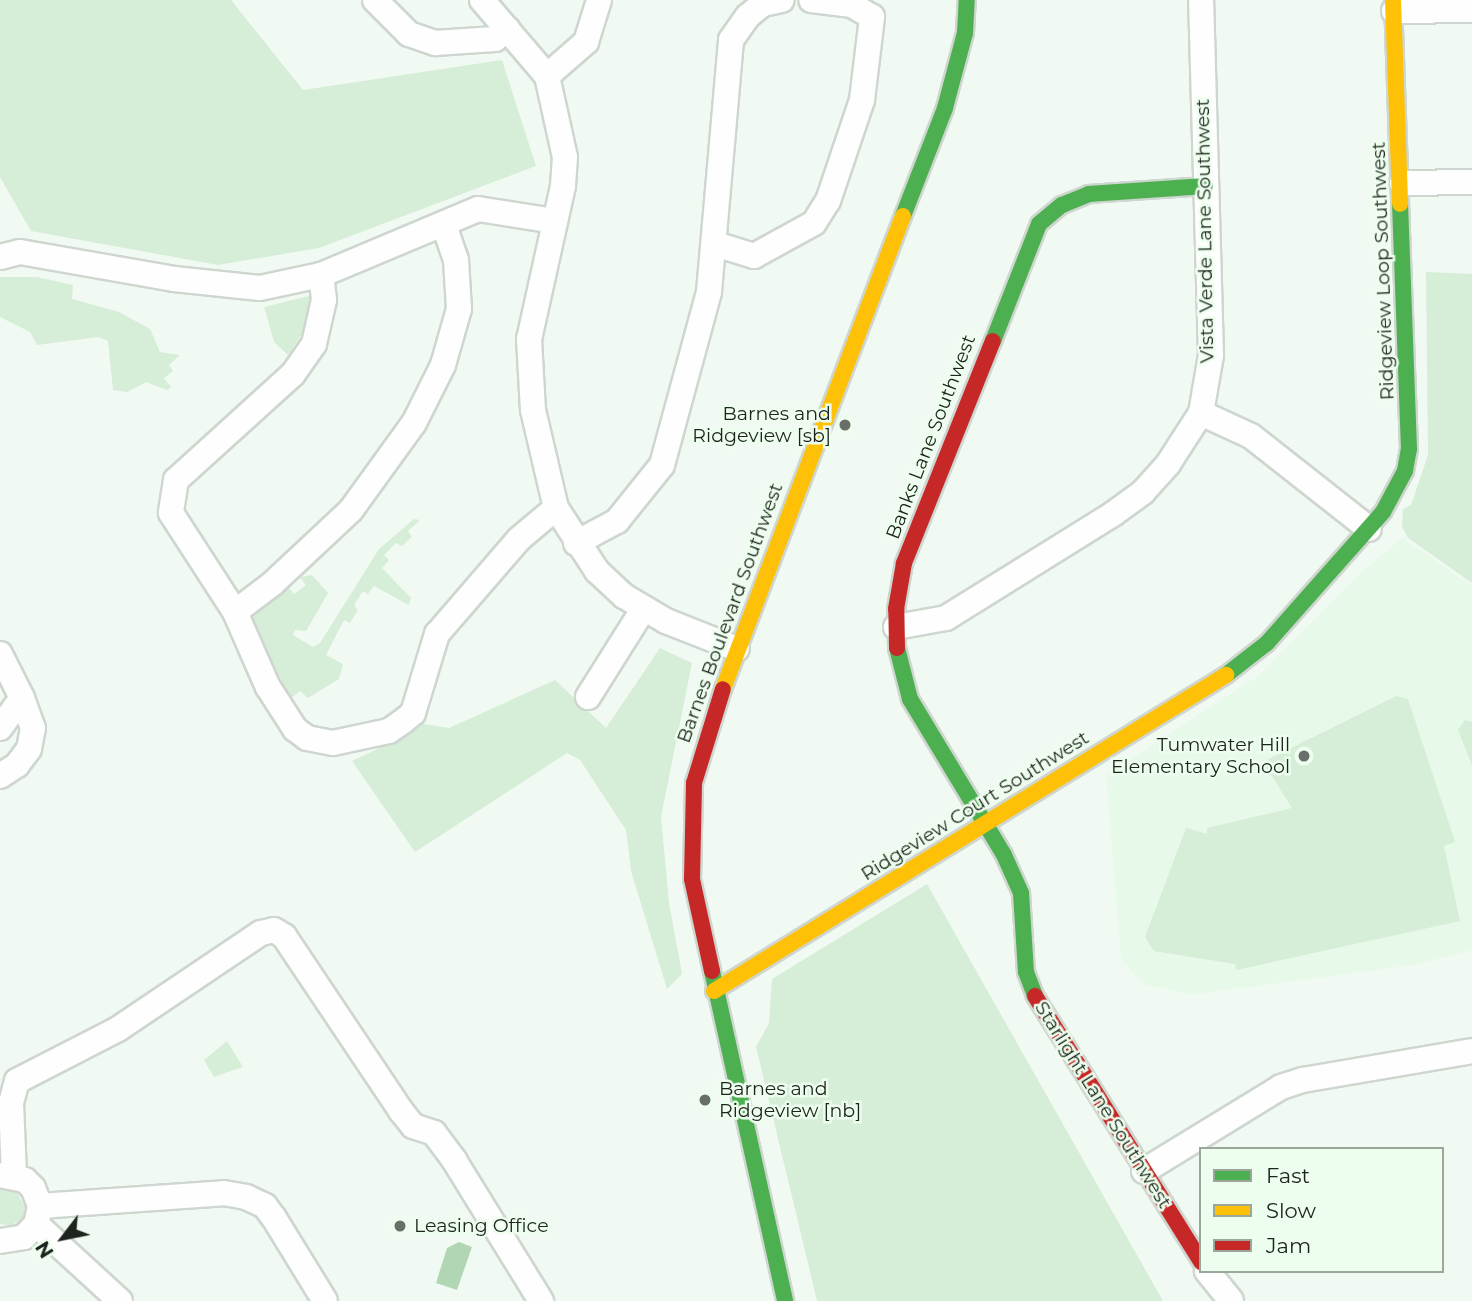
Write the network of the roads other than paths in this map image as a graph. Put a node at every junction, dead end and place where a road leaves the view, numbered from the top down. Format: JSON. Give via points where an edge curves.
{"nodes":[{"id":1,"x":375,"y":0,"type":"edge"},
{"id":2,"x":482,"y":0,"type":"edge"},
{"id":3,"x":599,"y":0,"type":"edge"},
{"id":4,"x":782,"y":0,"type":"edge"},
{"id":5,"x":811,"y":0,"type":"edge"},
{"id":6,"x":967,"y":0,"type":"edge"},
{"id":7,"x":1200,"y":0,"type":"edge"},
{"id":8,"x":1393,"y":6,"type":"edge"},
{"id":9,"x":1472,"y":10,"type":"edge"},
{"id":10,"x":508,"y":29,"type":"junction"},
{"id":11,"x":547,"y":76,"type":"junction"},
{"id":12,"x":1472,"y":182,"type":"edge"},
{"id":13,"x":1402,"y":183,"type":"junction"},
{"id":14,"x":1205,"y":186,"type":"junction"},
{"id":15,"x":555,"y":221,"type":"junction"},
{"id":16,"x":444,"y":225,"type":"junction"},
{"id":17,"x":715,"y":243,"type":"junction"},
{"id":18,"x":0,"y":257,"type":"edge"},
{"id":19,"x":321,"y":275,"type":"junction"},
{"id":20,"x":1201,"y":413,"type":"junction"},
{"id":21,"x":556,"y":508,"type":"junction"},
{"id":22,"x":1369,"y":529,"type":"junction"},
{"id":23,"x":576,"y":543,"type":"junction"},
{"id":24,"x":644,"y":608,"type":"junction"},
{"id":25,"x":235,"y":612,"type":"junction"},
{"id":26,"x":896,"y":627,"type":"junction"},
{"id":27,"x":737,"y":649,"type":"junction"},
{"id":28,"x":0,"y":654,"type":"edge"},
{"id":29,"x":588,"y":697,"type":"dead end"},
{"id":30,"x":22,"y":698,"type":"junction"},
{"id":31,"x":0,"y":728,"type":"edge"},
{"id":32,"x":0,"y":776,"type":"edge"},
{"id":33,"x":986,"y":825,"type":"junction"},
{"id":34,"x":715,"y":991,"type":"junction"},
{"id":35,"x":1472,"y":1051,"type":"edge"},
{"id":36,"x":1144,"y":1171,"type":"junction"},
{"id":37,"x":7,"y":1175,"type":"edge"},
{"id":38,"x":38,"y":1215,"type":"junction"},
{"id":39,"x":1,"y":1245,"type":"edge"},
{"id":40,"x":1199,"y":1259,"type":"edge"},
{"id":41,"x":1209,"y":1273,"type":"edge"},
{"id":42,"x":120,"y":1301,"type":"edge"},
{"id":43,"x":325,"y":1301,"type":"edge"},
{"id":44,"x":541,"y":1301,"type":"edge"},
{"id":45,"x":785,"y":1301,"type":"edge"},
{"id":46,"x":1231,"y":1301,"type":"edge"}],
"edges":[{"from":1,"to":10,"type":"street","via":[[409,34],[435,43],[495,39]]},
{"from":2,"to":10,"type":"street"},
{"from":3,"to":11,"type":"street","via":[[586,42]]},
{"from":4,"to":17,"type":"street","via":[[763,4],[731,40],[718,149]]},
{"from":5,"to":17,"type":"street","via":[[852,5],[872,17],[862,100],[828,201],[814,223],[754,256]]},
{"from":6,"to":27,"type":"street","name":"Barnes Boulevard Southwest","via":[[965,33],[945,108]]},
{"from":7,"to":14,"type":"street","name":"Vista Verde Lane Southwest"},
{"from":8,"to":9,"type":"street"},
{"from":8,"to":13,"type":"street","name":"Ridgeview Loop Southwest"},
{"from":10,"to":11,"type":"street"},
{"from":11,"to":15,"type":"street","via":[[565,157]]},
{"from":12,"to":13,"type":"street"},
{"from":13,"to":22,"type":"street","name":"Ridgeview Loop Southwest","via":[[1409,449],[1394,496]]},
{"from":14,"to":20,"type":"street","name":"Vista Verde Lane Southwest","via":[[1210,355]]},
{"from":14,"to":26,"type":"street","name":"Banks Lane Southwest","via":[[1090,194],[1062,205],[1039,224],[904,563]]},
{"from":15,"to":16,"type":"street","via":[[478,209]]},
{"from":15,"to":21,"type":"street","via":[[529,339],[533,410]]},
{"from":16,"to":19,"type":"street"},
{"from":16,"to":25,"type":"street","via":[[456,260],[459,309],[443,365],[414,423],[351,510]]},
{"from":17,"to":23,"type":"street","via":[[697,344],[662,465],[617,521]]},
{"from":18,"to":19,"type":"street","via":[[20,252],[173,279],[260,288]]},
{"from":19,"to":25,"type":"street","via":[[321,324],[314,344],[293,374],[176,480],[171,513]]},
{"from":20,"to":22,"type":"street","via":[[1251,436],[1280,456]]},
{"from":20,"to":26,"type":"street","name":"Vista Verde Lane Southwest","via":[[1168,464],[1143,492],[1113,514],[946,618]]},
{"from":21,"to":23,"type":"street"},
{"from":21,"to":25,"type":"street","via":[[519,539],[449,618],[429,652],[413,713],[389,732],[333,743],[307,738],[295,729],[268,687]]},
{"from":22,"to":33,"type":"street","name":"Ridgeview Court Southwest","via":[[1267,643],[1226,675]]},
{"from":23,"to":24,"type":"street","via":[[597,571]]},
{"from":24,"to":27,"type":"street"},
{"from":24,"to":29,"type":"street"},
{"from":26,"to":33,"type":"street","name":"Banks Lane Southwest","via":[[909,699]]},
{"from":27,"to":34,"type":"street","name":"Barnes Boulevard Southwest","via":[[702,746],[690,817],[692,879]]},
{"from":28,"to":30,"type":"street"},
{"from":30,"to":31,"type":"street"},
{"from":30,"to":32,"type":"street","via":[[33,728],[29,749],[18,765]]},
{"from":33,"to":34,"type":"street","name":"Ridgeview Court Southwest"},
{"from":33,"to":36,"type":"street","name":"Starlight Lane Southwest","via":[[1021,893],[1027,972],[1035,997]]},
{"from":34,"to":45,"type":"street","name":"Barnes Boulevard Southwest"},
{"from":35,"to":36,"type":"street","via":[[1281,1087]]},
{"from":36,"to":40,"type":"street","name":"Starlight Lane Southwest"},
{"from":37,"to":38,"type":"street","via":[[33,1188]]},
{"from":37,"to":44,"type":"street","via":[[10,1103],[17,1081],[118,1029],[261,933],[274,930],[284,936],[401,1111],[413,1126],[435,1133]]},
{"from":38,"to":39,"type":"street","via":[[24,1237]]},
{"from":38,"to":42,"type":"street"},
{"from":38,"to":43,"type":"street","via":[[223,1193],[246,1197],[265,1206]]},
{"from":41,"to":46,"type":"street"}]}
